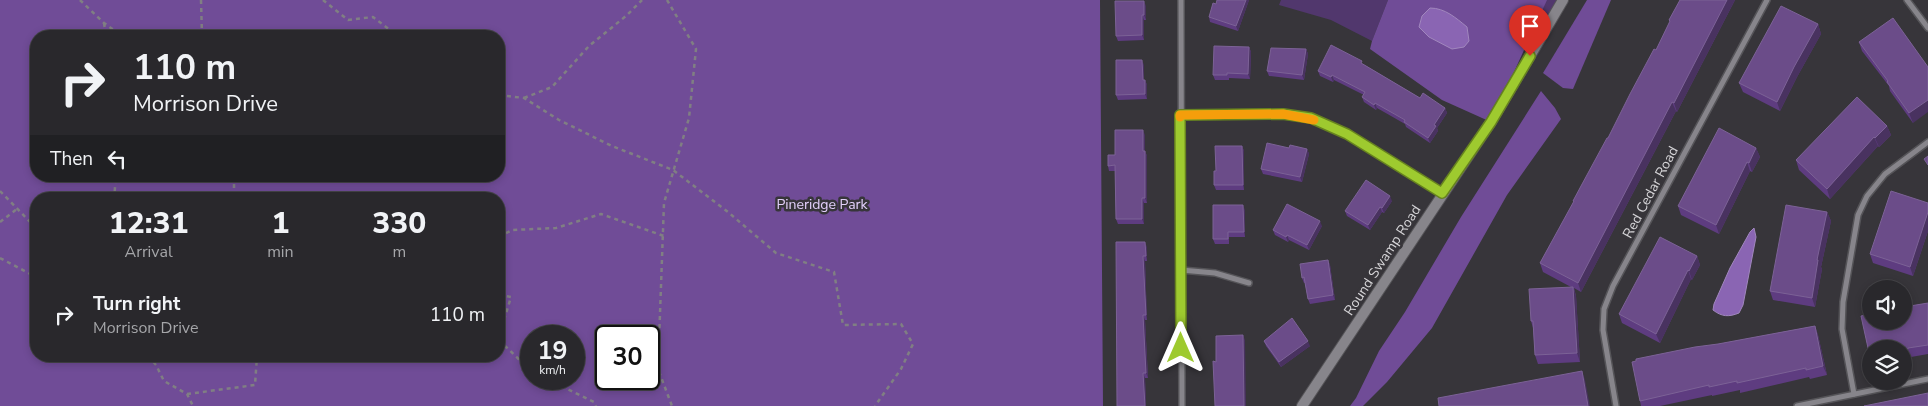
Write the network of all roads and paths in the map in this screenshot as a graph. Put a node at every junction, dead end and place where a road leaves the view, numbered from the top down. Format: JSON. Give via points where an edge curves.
{"nodes":[{"id":1,"x":80,"y":0,"type":"edge"},
{"id":2,"x":201,"y":0,"type":"edge"},
{"id":3,"x":324,"y":0,"type":"edge"},
{"id":4,"x":642,"y":0,"type":"edge"},
{"id":5,"x":667,"y":0,"type":"edge"},
{"id":6,"x":1181,"y":0,"type":"edge"},
{"id":7,"x":1563,"y":0,"type":"edge"},
{"id":8,"x":1766,"y":0,"type":"edge"},
{"id":9,"x":1907,"y":0,"type":"edge"},
{"id":10,"x":104,"y":23,"type":"junction"},
{"id":11,"x":1928,"y":28,"type":"edge"},
{"id":12,"x":105,"y":30,"type":"edge"},
{"id":13,"x":114,"y":30,"type":"edge"},
{"id":14,"x":202,"y":30,"type":"edge"},
{"id":15,"x":389,"y":30,"type":"edge"},
{"id":16,"x":505,"y":96,"type":"edge"},
{"id":17,"x":524,"y":98,"type":"junction"},
{"id":18,"x":1180,"y":115,"type":"junction"},
{"id":19,"x":1928,"y":142,"type":"edge"},
{"id":20,"x":673,"y":170,"type":"junction"},
{"id":21,"x":0,"y":191,"type":"edge"},
{"id":22,"x":1442,"y":193,"type":"junction"},
{"id":23,"x":18,"y":209,"type":"junction"},
{"id":24,"x":0,"y":222,"type":"edge"},
{"id":25,"x":30,"y":222,"type":"edge"},
{"id":26,"x":505,"y":234,"type":"edge"},
{"id":27,"x":664,"y":236,"type":"junction"},
{"id":28,"x":0,"y":258,"type":"edge"},
{"id":29,"x":1181,"y":270,"type":"junction"},
{"id":30,"x":30,"y":274,"type":"edge"},
{"id":31,"x":1249,"y":282,"type":"dead end"},
{"id":32,"x":505,"y":296,"type":"edge"},
{"id":33,"x":505,"y":318,"type":"edge"},
{"id":34,"x":505,"y":344,"type":"edge"},
{"id":35,"x":520,"y":360,"type":"edge"},
{"id":36,"x":153,"y":362,"type":"edge"},
{"id":37,"x":257,"y":362,"type":"edge"},
{"id":38,"x":1928,"y":379,"type":"edge"},
{"id":39,"x":569,"y":390,"type":"edge"},
{"id":40,"x":187,"y":394,"type":"junction"},
{"id":41,"x":1854,"y":394,"type":"junction"},
{"id":42,"x":193,"y":406,"type":"edge"},
{"id":43,"x":596,"y":406,"type":"edge"},
{"id":44,"x":672,"y":406,"type":"edge"},
{"id":45,"x":876,"y":406,"type":"edge"},
{"id":46,"x":1182,"y":406,"type":"edge"},
{"id":47,"x":1302,"y":406,"type":"edge"},
{"id":48,"x":1616,"y":406,"type":"edge"},
{"id":49,"x":1797,"y":406,"type":"edge"}],
"edges":[{"from":1,"to":10,"type":"path"},
{"from":2,"to":14,"type":"path"},
{"from":3,"to":15,"type":"path","via":[[348,20],[372,17]]},
{"from":4,"to":17,"type":"path","via":[[589,46],[552,87]]},
{"from":5,"to":20,"type":"path","via":[[696,49],[688,118]]},
{"from":6,"to":18,"type":"street"},
{"from":7,"to":22,"type":"main road","name":"Round Swamp Road","via":[[1491,122]]},
{"from":8,"to":48,"type":"street","name":"Red Cedar Road","via":[[1604,309],[1603,330]]},
{"from":9,"to":11,"type":"street"},
{"from":10,"to":12,"type":"path"},
{"from":10,"to":13,"type":"path"},
{"from":16,"to":17,"type":"path"},
{"from":17,"to":20,"type":"path","via":[[559,120],[612,146]]},
{"from":18,"to":22,"type":"street","via":[[1283,114],[1311,118],[1347,134]]},
{"from":18,"to":29,"type":"street"},
{"from":19,"to":41,"type":"street","via":[[1885,174],[1867,196],[1858,215],[1843,302],[1842,329]]},
{"from":20,"to":27,"type":"path","via":[[664,203]]},
{"from":20,"to":45,"type":"path","via":[[776,253],[834,272],[843,325],[901,324],[913,344],[901,369]]},
{"from":21,"to":23,"type":"path"},
{"from":22,"to":47,"type":"main road","name":"Round Swamp Road"},
{"from":23,"to":24,"type":"path"},
{"from":23,"to":25,"type":"path"},
{"from":26,"to":27,"type":"path","via":[[512,230],[556,228],[600,214]]},
{"from":27,"to":44,"type":"path","via":[[658,369]]},
{"from":28,"to":30,"type":"path"},
{"from":29,"to":31,"type":"street","via":[[1215,273]]},
{"from":29,"to":46,"type":"street"},
{"from":32,"to":33,"type":"path","via":[[511,297]]},
{"from":34,"to":35,"type":"path"},
{"from":36,"to":40,"type":"path","via":[[164,381]]},
{"from":37,"to":40,"type":"path","via":[[255,385]]},
{"from":38,"to":41,"type":"street"},
{"from":39,"to":43,"type":"path"},
{"from":40,"to":42,"type":"path"},
{"from":41,"to":49,"type":"street"}]}
